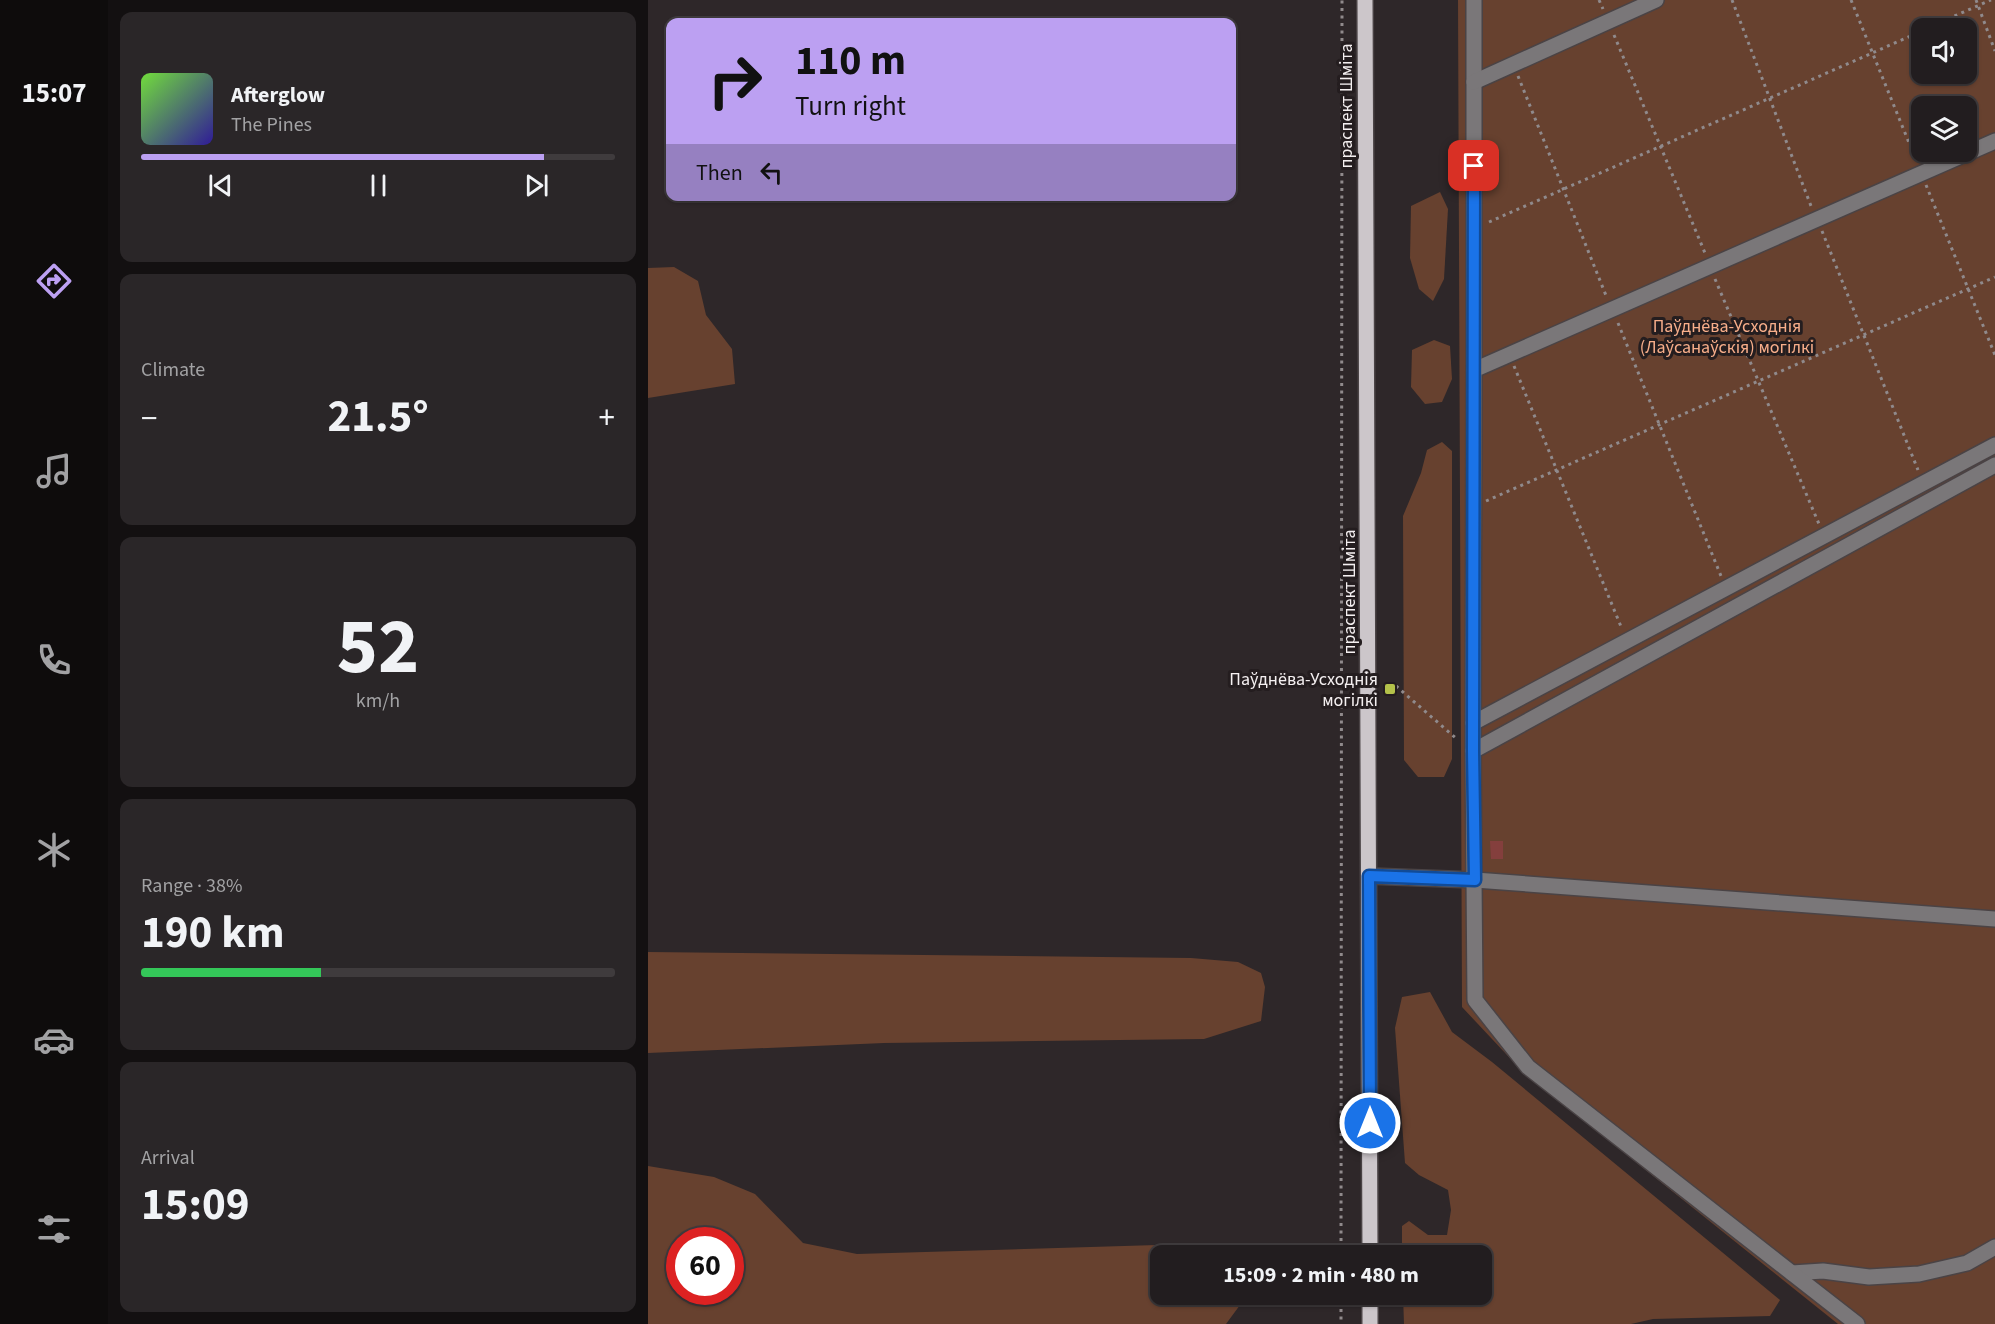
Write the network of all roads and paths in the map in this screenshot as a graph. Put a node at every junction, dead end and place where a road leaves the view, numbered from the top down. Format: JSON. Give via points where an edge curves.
{"nodes":[{"id":1,"x":1342,"y":0,"type":"edge"},
{"id":2,"x":1365,"y":0,"type":"edge"},
{"id":3,"x":1474,"y":0,"type":"edge"},
{"id":4,"x":1656,"y":0,"type":"edge"},
{"id":5,"x":1732,"y":0,"type":"edge"},
{"id":6,"x":1976,"y":0,"type":"edge"},
{"id":7,"x":1991,"y":0,"type":"edge"},
{"id":8,"x":1978,"y":6,"type":"junction"},
{"id":9,"x":1950,"y":18,"type":"edge"},
{"id":10,"x":1911,"y":36,"type":"edge"},
{"id":11,"x":1995,"y":51,"type":"edge"},
{"id":12,"x":1513,"y":64,"type":"junction"},
{"id":13,"x":1474,"y":82,"type":"junction"},
{"id":14,"x":1770,"y":98,"type":"junction"},
{"id":15,"x":1995,"y":141,"type":"edge"},
{"id":16,"x":1563,"y":189,"type":"junction"},
{"id":17,"x":1816,"y":219,"type":"junction"},
{"id":18,"x":1474,"y":228,"type":"junction"},
{"id":19,"x":1995,"y":277,"type":"edge"},
{"id":20,"x":1612,"y":308,"type":"junction"},
{"id":21,"x":1864,"y":335,"type":"junction"},
{"id":22,"x":1508,"y":354,"type":"junction"},
{"id":23,"x":1474,"y":370,"type":"junction"},
{"id":24,"x":1660,"y":424,"type":"junction"},
{"id":25,"x":1995,"y":445,"type":"edge"},
{"id":26,"x":1995,"y":465,"type":"edge"},
{"id":27,"x":1556,"y":470,"type":"junction"},
{"id":28,"x":1923,"y":483,"type":"junction"},
{"id":29,"x":1474,"y":507,"type":"junction"},
{"id":30,"x":1726,"y":588,"type":"junction"},
{"id":31,"x":1627,"y":641,"type":"junction"},
{"id":32,"x":1396,"y":686,"type":"dead end"},
{"id":33,"x":1473,"y":723,"type":"junction"},
{"id":34,"x":1473,"y":751,"type":"junction"},
{"id":35,"x":1369,"y":876,"type":"junction"},
{"id":36,"x":1475,"y":880,"type":"junction"},
{"id":37,"x":1995,"y":919,"type":"edge"},
{"id":38,"x":1341,"y":1245,"type":"edge"},
{"id":39,"x":1370,"y":1245,"type":"edge"},
{"id":40,"x":1995,"y":1247,"type":"edge"},
{"id":41,"x":1791,"y":1273,"type":"junction"},
{"id":42,"x":1341,"y":1305,"type":"edge"},
{"id":43,"x":1370,"y":1305,"type":"edge"},
{"id":44,"x":1341,"y":1324,"type":"edge"},
{"id":45,"x":1370,"y":1324,"type":"edge"},
{"id":46,"x":1857,"y":1324,"type":"edge"}],
"edges":[{"from":1,"to":38,"type":"path"},
{"from":2,"to":35,"type":"main road","name":"праспект Шміта"},
{"from":3,"to":13,"type":"lane"},
{"from":4,"to":12,"type":"lane"},
{"from":5,"to":14,"type":"path"},
{"from":6,"to":8,"type":"path"},
{"from":7,"to":8,"type":"path"},
{"from":8,"to":9,"type":"path"},
{"from":8,"to":11,"type":"path"},
{"from":10,"to":14,"type":"path"},
{"from":12,"to":13,"type":"lane"},
{"from":12,"to":16,"type":"path"},
{"from":13,"to":18,"type":"lane"},
{"from":14,"to":16,"type":"path"},
{"from":14,"to":17,"type":"path"},
{"from":15,"to":17,"type":"lane"},
{"from":16,"to":18,"type":"path"},
{"from":16,"to":20,"type":"path"},
{"from":17,"to":20,"type":"lane"},
{"from":17,"to":21,"type":"path"},
{"from":18,"to":23,"type":"lane"},
{"from":19,"to":21,"type":"path"},
{"from":20,"to":22,"type":"lane"},
{"from":20,"to":24,"type":"path"},
{"from":21,"to":24,"type":"path"},
{"from":21,"to":28,"type":"path"},
{"from":22,"to":23,"type":"lane"},
{"from":22,"to":27,"type":"path"},
{"from":23,"to":29,"type":"lane"},
{"from":24,"to":27,"type":"path"},
{"from":24,"to":30,"type":"path"},
{"from":25,"to":28,"type":"lane"},
{"from":26,"to":34,"type":"lane"},
{"from":27,"to":29,"type":"path"},
{"from":27,"to":31,"type":"path"},
{"from":28,"to":30,"type":"lane"},
{"from":29,"to":33,"type":"lane"},
{"from":30,"to":31,"type":"lane"},
{"from":31,"to":33,"type":"lane"},
{"from":32,"to":34,"type":"path"},
{"from":33,"to":34,"type":"lane"},
{"from":34,"to":36,"type":"lane"},
{"from":35,"to":36,"type":"lane"},
{"from":35,"to":39,"type":"main road","name":"праспект Шміта"},
{"from":36,"to":37,"type":"lane"},
{"from":36,"to":41,"type":"lane","via":[[1475,1000],[1528,1067]]},
{"from":40,"to":41,"type":"lane","via":[[1967,1263],[1919,1274],[1869,1277],[1823,1271]]},
{"from":41,"to":46,"type":"lane"},
{"from":42,"to":44,"type":"path"},
{"from":43,"to":45,"type":"main road"}]}
